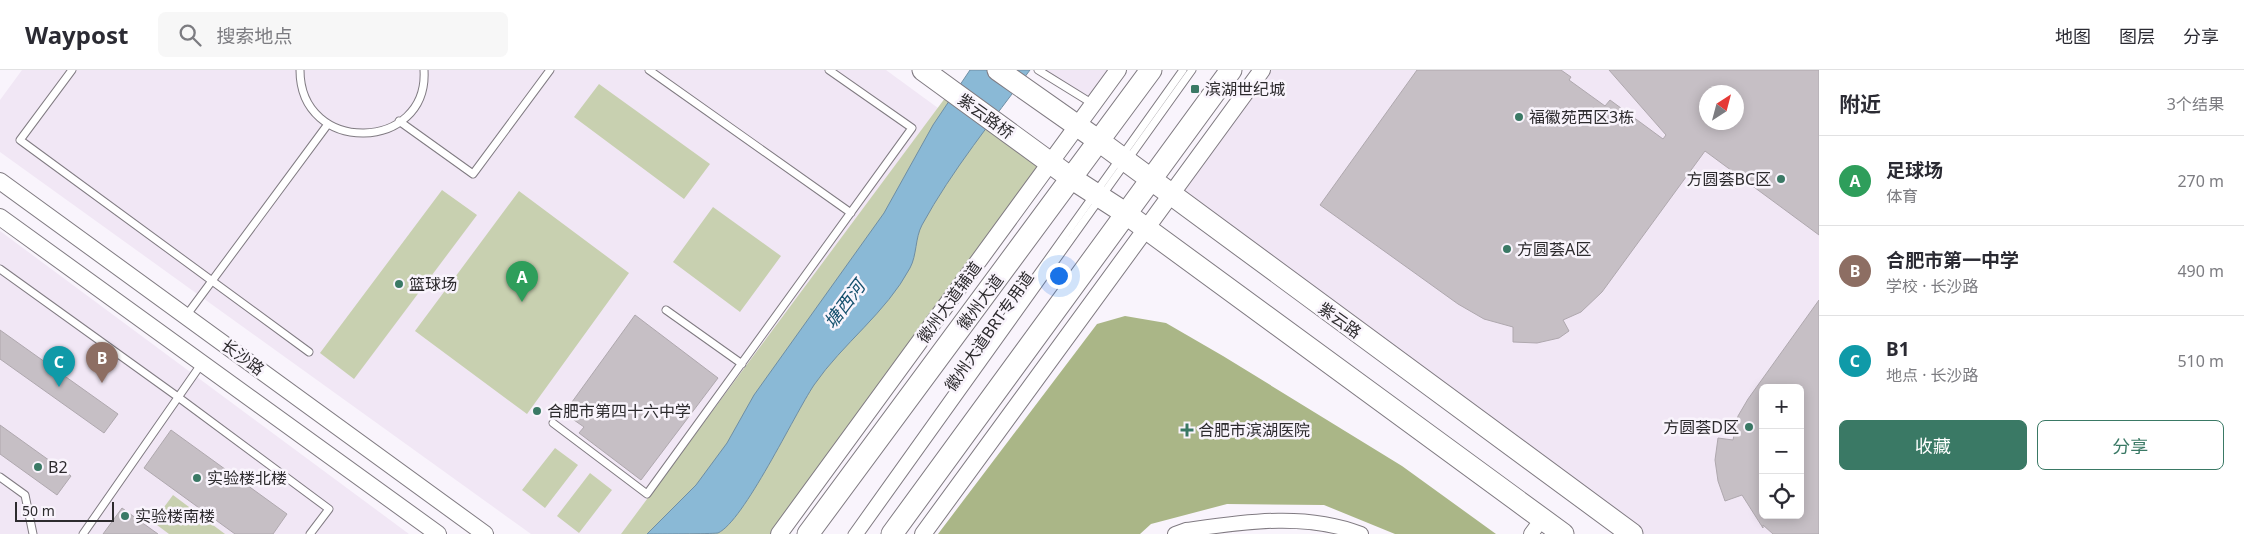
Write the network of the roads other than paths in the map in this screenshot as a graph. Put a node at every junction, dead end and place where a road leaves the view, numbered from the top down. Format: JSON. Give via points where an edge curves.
{"nodes":[{"id":1,"x":72,"y":70,"type":"edge"},
{"id":2,"x":300,"y":70,"type":"edge"},
{"id":3,"x":424,"y":70,"type":"edge"},
{"id":4,"x":550,"y":70,"type":"edge"},
{"id":5,"x":649,"y":70,"type":"edge"},
{"id":6,"x":829,"y":70,"type":"edge"},
{"id":7,"x":923,"y":70,"type":"edge"},
{"id":8,"x":998,"y":70,"type":"edge"},
{"id":9,"x":1038,"y":70,"type":"edge"},
{"id":10,"x":1118,"y":70,"type":"edge"},
{"id":11,"x":1151,"y":70,"type":"edge"},
{"id":12,"x":1183,"y":70,"type":"edge"},
{"id":13,"x":1192,"y":70,"type":"edge"},
{"id":14,"x":1230,"y":70,"type":"edge"},
{"id":15,"x":1262,"y":70,"type":"edge"},
{"id":16,"x":1093,"y":104,"type":"junction"},
{"id":17,"x":400,"y":122,"type":"junction"},
{"id":18,"x":328,"y":124,"type":"junction"},
{"id":19,"x":1077,"y":126,"type":"junction"},
{"id":20,"x":1099,"y":141,"type":"junction"},
{"id":21,"x":1122,"y":159,"type":"junction"},
{"id":22,"x":1051,"y":162,"type":"junction"},
{"id":23,"x":1071,"y":178,"type":"junction"},
{"id":24,"x":1151,"y":180,"type":"junction"},
{"id":25,"x":0,"y":181,"type":"edge"},
{"id":26,"x":1096,"y":195,"type":"junction"},
{"id":27,"x":1170,"y":195,"type":"junction"},
{"id":28,"x":851,"y":213,"type":"junction"},
{"id":29,"x":1125,"y":214,"type":"junction"},
{"id":30,"x":0,"y":216,"type":"edge"},
{"id":31,"x":1146,"y":229,"type":"junction"},
{"id":32,"x":0,"y":269,"type":"edge"},
{"id":33,"x":212,"y":281,"type":"junction"},
{"id":34,"x":666,"y":310,"type":"dead end"},
{"id":35,"x":186,"y":316,"type":"junction"},
{"id":36,"x":309,"y":352,"type":"dead end"},
{"id":37,"x":202,"y":363,"type":"junction"},
{"id":38,"x":742,"y":364,"type":"junction"},
{"id":39,"x":178,"y":397,"type":"junction"},
{"id":40,"x":553,"y":423,"type":"dead end"},
{"id":41,"x":0,"y":477,"type":"edge"},
{"id":42,"x":1537,"y":526,"type":"edge"},
{"id":43,"x":1320,"y":529,"type":"edge"},
{"id":44,"x":33,"y":534,"type":"edge"},
{"id":45,"x":84,"y":534,"type":"edge"},
{"id":46,"x":310,"y":534,"type":"edge"},
{"id":47,"x":438,"y":534,"type":"edge"},
{"id":48,"x":486,"y":534,"type":"edge"},
{"id":49,"x":779,"y":534,"type":"edge"},
{"id":50,"x":808,"y":534,"type":"edge"},
{"id":51,"x":852,"y":534,"type":"edge"},
{"id":52,"x":860,"y":534,"type":"edge"},
{"id":53,"x":892,"y":534,"type":"edge"},
{"id":54,"x":923,"y":534,"type":"edge"},
{"id":55,"x":1175,"y":534,"type":"edge"},
{"id":56,"x":1361,"y":534,"type":"edge"},
{"id":57,"x":1563,"y":534,"type":"edge"},
{"id":58,"x":1632,"y":534,"type":"edge"}],
"edges":[{"from":1,"to":33,"type":"lane","via":[[20,140]]},
{"from":2,"to":18,"type":"lane","via":[[308,103]]},
{"from":3,"to":17,"type":"lane","via":[[420,95]]},
{"from":4,"to":17,"type":"lane","via":[[473,174]]},
{"from":5,"to":28,"type":"lane"},
{"from":6,"to":28,"type":"lane","via":[[912,128]]},
{"from":7,"to":22,"type":"main road","name":"紫云路桥"},
{"from":8,"to":19,"type":"main road","name":"紫云路"},
{"from":9,"to":16,"type":"lane"},
{"from":10,"to":16,"type":"street","name":"徽州大道辅道"},
{"from":11,"to":20,"type":"main road","name":"徽州大道"},
{"from":12,"to":21,"type":"lane","name":"徽州大道BRT专用道"},
{"from":13,"to":21,"type":"lane","name":"徽州大道BRT专用道"},
{"from":14,"to":24,"type":"main road"},
{"from":15,"to":27,"type":"street"},
{"from":16,"to":19,"type":"street","name":"徽州大道辅道"},
{"from":17,"to":18,"type":"lane","via":[[377,133],[366,134],[347,132]]},
{"from":18,"to":33,"type":"lane"},
{"from":19,"to":20,"type":"main road","name":"紫云路"},
{"from":19,"to":22,"type":"street","name":"徽州大道辅道"},
{"from":20,"to":21,"type":"main road","name":"紫云路"},
{"from":20,"to":23,"type":"main road","name":"徽州大道"},
{"from":21,"to":24,"type":"main road","name":"紫云路"},
{"from":21,"to":26,"type":"lane","name":"徽州大道BRT专用道"},
{"from":22,"to":23,"type":"main road"},
{"from":22,"to":49,"type":"street","name":"徽州大道辅道"},
{"from":23,"to":26,"type":"main road"},
{"from":23,"to":50,"type":"main road","name":"徽州大道"},
{"from":24,"to":27,"type":"main road","name":"紫云路"},
{"from":24,"to":29,"type":"main road"},
{"from":25,"to":35,"type":"street","name":"长沙路"},
{"from":26,"to":29,"type":"main road"},
{"from":26,"to":51,"type":"lane","name":"徽州大道BRT专用道"},
{"from":26,"to":52,"type":"lane","name":"徽州大道BRT专用道"},
{"from":27,"to":31,"type":"street"},
{"from":27,"to":58,"type":"main road","name":"紫云路"},
{"from":28,"to":38,"type":"lane"},
{"from":29,"to":31,"type":"main road"},
{"from":29,"to":53,"type":"main road"},
{"from":30,"to":37,"type":"street","name":"长沙路"},
{"from":31,"to":42,"type":"main road"},
{"from":31,"to":54,"type":"street"},
{"from":32,"to":39,"type":"lane"},
{"from":33,"to":35,"type":"lane"},
{"from":33,"to":36,"type":"lane"},
{"from":34,"to":38,"type":"lane"},
{"from":35,"to":48,"type":"street","name":"长沙路"},
{"from":37,"to":39,"type":"lane"},
{"from":37,"to":47,"type":"street","name":"长沙路"},
{"from":38,"to":40,"type":"lane","via":[[648,494]]},
{"from":39,"to":45,"type":"lane"},
{"from":39,"to":46,"type":"lane","via":[[329,508]]},
{"from":41,"to":44,"type":"lane","via":[[25,494]]},
{"from":42,"to":57,"type":"main road"},
{"from":43,"to":55,"type":"street","via":[[1280,519]]},
{"from":43,"to":56,"type":"street","via":[[1343,527]]}]}
